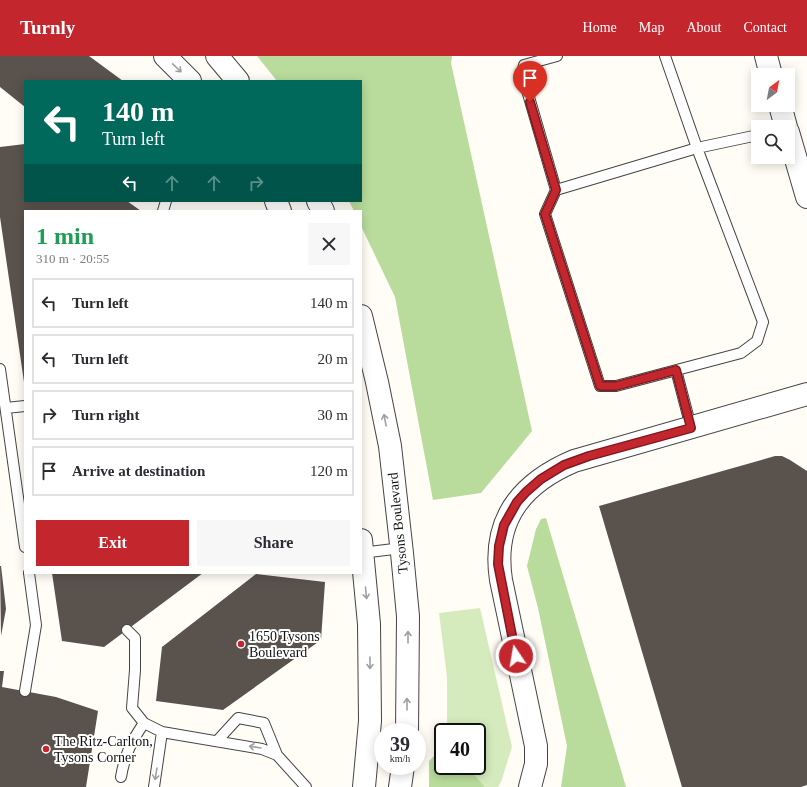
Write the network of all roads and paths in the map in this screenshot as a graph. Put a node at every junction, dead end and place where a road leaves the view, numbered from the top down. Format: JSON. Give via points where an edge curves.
{"nodes":[{"id":1,"x":164,"y":56,"type":"edge"},
{"id":2,"x":217,"y":56,"type":"edge"},
{"id":3,"x":557,"y":56,"type":"edge"},
{"id":4,"x":665,"y":56,"type":"edge"},
{"id":5,"x":766,"y":56,"type":"edge"},
{"id":6,"x":769,"y":68,"type":"edge"},
{"id":7,"x":189,"y":80,"type":"edge"},
{"id":8,"x":235,"y":80,"type":"edge"},
{"id":9,"x":751,"y":136,"type":"edge"},
{"id":10,"x":697,"y":148,"type":"junction"},
{"id":11,"x":795,"y":156,"type":"edge"},
{"id":12,"x":556,"y":190,"type":"junction"},
{"id":13,"x":807,"y":197,"type":"edge"},
{"id":14,"x":362,"y":324,"type":"edge"},
{"id":15,"x":367,"y":362,"type":"edge"},
{"id":16,"x":0,"y":369,"type":"edge"},
{"id":17,"x":676,"y":370,"type":"junction"},
{"id":18,"x":807,"y":394,"type":"edge"},
{"id":19,"x":24,"y":406,"type":"edge"},
{"id":20,"x":6,"y":408,"type":"junction"},
{"id":21,"x":691,"y":428,"type":"junction"},
{"id":22,"x":24,"y":540,"type":"edge"},
{"id":23,"x":402,"y":548,"type":"junction"},
{"id":24,"x":362,"y":549,"type":"edge"},
{"id":25,"x":29,"y":574,"type":"edge"},
{"id":26,"x":127,"y":630,"type":"dead end"},
{"id":27,"x":25,"y":691,"type":"dead end"},
{"id":28,"x":144,"y":722,"type":"junction"},
{"id":29,"x":407,"y":723,"type":"edge"},
{"id":30,"x":162,"y":732,"type":"junction"},
{"id":31,"x":217,"y":741,"type":"junction"},
{"id":32,"x":277,"y":755,"type":"junction"},
{"id":33,"x":402,"y":775,"type":"edge"},
{"id":34,"x":121,"y":777,"type":"dead end"},
{"id":35,"x":154,"y":787,"type":"edge"},
{"id":36,"x":306,"y":787,"type":"edge"},
{"id":37,"x":364,"y":787,"type":"edge"},
{"id":38,"x":400,"y":787,"type":"edge"},
{"id":39,"x":530,"y":787,"type":"edge"}],
"edges":[{"from":1,"to":7,"type":"street","one_way":true},
{"from":2,"to":8,"type":"street"},
{"from":3,"to":12,"type":"lane","via":[[524,65],[522,73]]},
{"from":4,"to":10,"type":"lane"},
{"from":5,"to":6,"type":"street"},
{"from":9,"to":10,"type":"lane"},
{"from":10,"to":12,"type":"lane"},
{"from":10,"to":17,"type":"lane","via":[[764,322],[757,341],[741,353]]},
{"from":11,"to":13,"type":"street"},
{"from":12,"to":17,"type":"lane","via":[[545,214],[600,386],[616,386]]},
{"from":14,"to":15,"type":"street","name":"Tysons Boulevard"},
{"from":23,"to":15,"type":"street","name":"Tysons Boulevard","one_way":true,"via":[[390,446]]},
{"from":16,"to":20,"type":"lane"},
{"from":17,"to":21,"type":"lane"},
{"from":18,"to":21,"type":"street"},
{"from":19,"to":20,"type":"lane"},
{"from":20,"to":22,"type":"lane"},
{"from":21,"to":39,"type":"street","via":[[564,465],[526,492],[504,525],[498,564],[536,746],[536,764]]},
{"from":23,"to":24,"type":"lane"},
{"from":29,"to":23,"type":"street","name":"Tysons Boulevard","one_way":true,"via":[[408,616]]},
{"from":24,"to":37,"type":"street","one_way":true,"via":[[370,632],[370,721]]},
{"from":25,"to":27,"type":"lane","via":[[36,625]]},
{"from":26,"to":28,"type":"lane","via":[[135,638],[132,708]]},
{"from":28,"to":30,"type":"lane"},
{"from":28,"to":34,"type":"lane","via":[[124,758]]},
{"from":30,"to":31,"type":"lane"},
{"from":30,"to":35,"type":"lane","one_way":true},
{"from":32,"to":31,"type":"lane","one_way":true,"via":[[262,749]]},
{"from":31,"to":32,"type":"lane","via":[[238,718],[264,723]]},
{"from":32,"to":36,"type":"lane"},
{"from":33,"to":38,"type":"street"}]}
